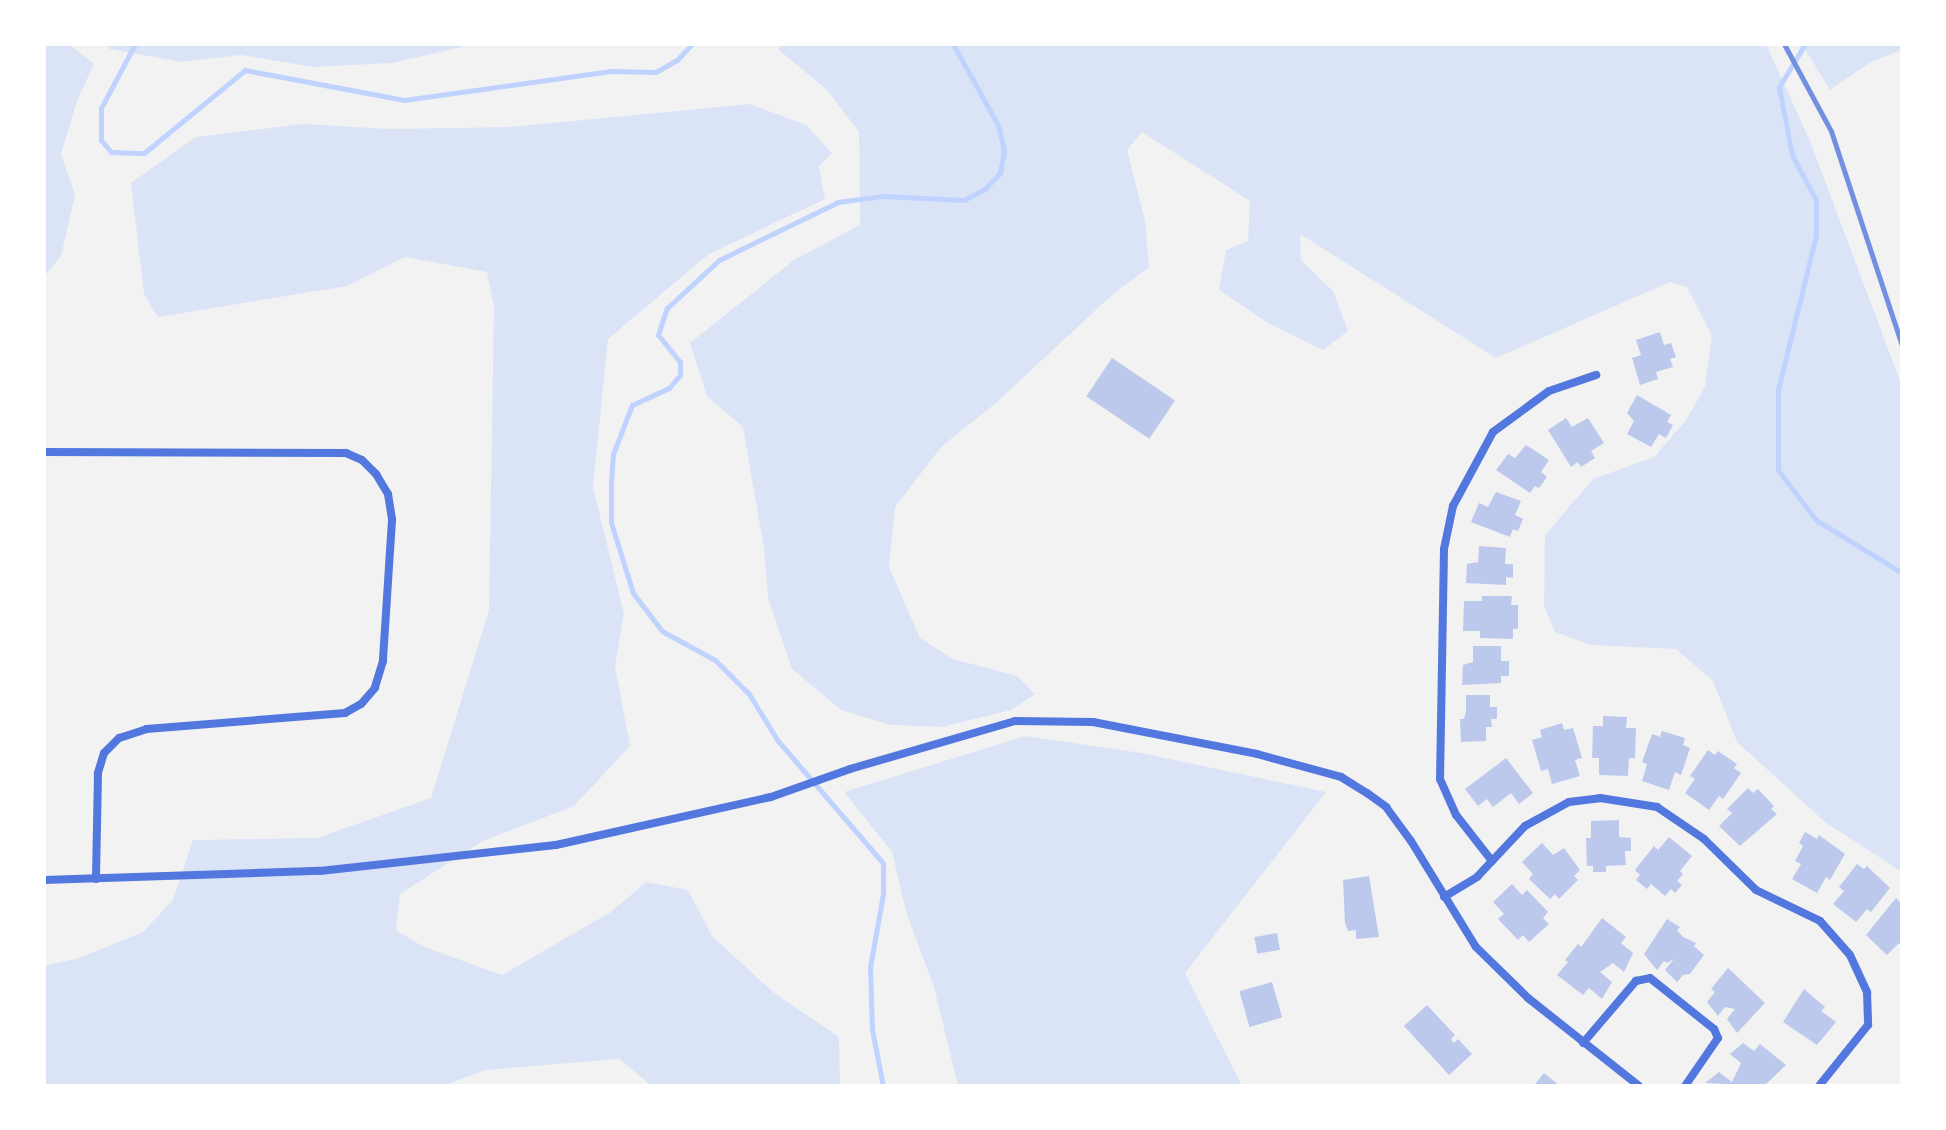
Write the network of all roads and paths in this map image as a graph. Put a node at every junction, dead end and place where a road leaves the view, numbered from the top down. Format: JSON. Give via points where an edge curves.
{"nodes":[{"id":1,"x":1596,"y":375,"type":"dead end"},
{"id":2,"x":44,"y":452,"type":"edge"},
{"id":3,"x":1492,"y":861,"type":"junction"},
{"id":4,"x":96,"y":879,"type":"junction"},
{"id":5,"x":44,"y":880,"type":"edge"},
{"id":6,"x":1444,"y":897,"type":"junction"},
{"id":7,"x":1583,"y":1043,"type":"junction"},
{"id":8,"x":1639,"y":1086,"type":"edge"},
{"id":9,"x":1685,"y":1086,"type":"edge"},
{"id":10,"x":1819,"y":1086,"type":"edge"}],
"edges":[{"from":1,"to":3,"type":"street","via":[[1549,391],[1493,432],[1453,506],[1444,549],[1440,779],[1456,815]]},
{"from":2,"to":4,"type":"street","via":[[346,453],[376,474],[388,494],[392,520],[383,661],[375,688],[345,713],[147,729],[119,738],[104,753],[98,773]]},
{"from":3,"to":6,"type":"street"},
{"from":3,"to":10,"type":"street","via":[[1525,826],[1569,802],[1626,800],[1657,807],[1684,823],[1756,890],[1832,931],[1860,973],[1867,992],[1868,1025]]},
{"from":4,"to":5,"type":"street"},
{"from":4,"to":6,"type":"street","via":[[320,871],[556,845],[771,797],[1015,721],[1093,722],[1257,754],[1341,777],[1386,807]]},
{"from":6,"to":7,"type":"street","via":[[1476,947]]},
{"from":7,"to":8,"type":"street"},
{"from":7,"to":9,"type":"street","via":[[1636,981],[1650,978],[1714,1029],[1718,1038]]}]}
